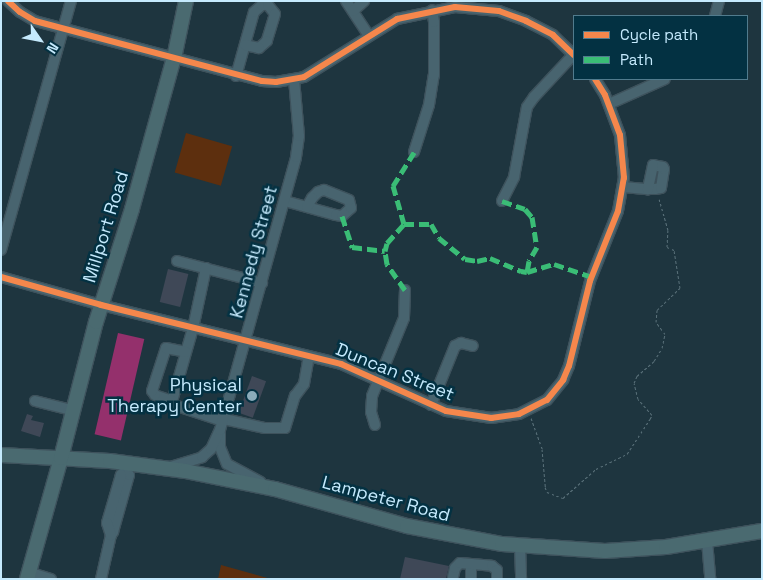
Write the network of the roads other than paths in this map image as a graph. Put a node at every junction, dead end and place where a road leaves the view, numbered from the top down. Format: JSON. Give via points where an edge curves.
{"nodes":[{"id":1,"x":8,"y":1,"type":"edge"},
{"id":2,"x":71,"y":1,"type":"edge"},
{"id":3,"x":186,"y":1,"type":"edge"},
{"id":4,"x":346,"y":1,"type":"edge"},
{"id":5,"x":364,"y":1,"type":"edge"},
{"id":6,"x":719,"y":1,"type":"edge"},
{"id":7,"x":432,"y":10,"type":"junction"},
{"id":8,"x":353,"y":11,"type":"junction"},
{"id":9,"x":715,"y":15,"type":"edge"},
{"id":10,"x":64,"y":28,"type":"junction"},
{"id":11,"x":369,"y":36,"type":"junction"},
{"id":12,"x":245,"y":45,"type":"dead end"},
{"id":13,"x":573,"y":54,"type":"edge"},
{"id":14,"x":573,"y":56,"type":"edge"},
{"id":15,"x":174,"y":58,"type":"junction"},
{"id":16,"x":236,"y":76,"type":"junction"},
{"id":17,"x":294,"y":79,"type":"junction"},
{"id":18,"x":595,"y":80,"type":"edge"},
{"id":19,"x":663,"y":80,"type":"edge"},
{"id":20,"x":609,"y":104,"type":"junction"},
{"id":21,"x":414,"y":152,"type":"dead end"},
{"id":22,"x":623,"y":187,"type":"junction"},
{"id":23,"x":653,"y":189,"type":"road end"},
{"id":24,"x":285,"y":201,"type":"junction"},
{"id":25,"x":502,"y":201,"type":"dead end"},
{"id":26,"x":307,"y":207,"type":"dead end"},
{"id":27,"x":1,"y":250,"type":"edge"},
{"id":28,"x":177,"y":261,"type":"dead end"},
{"id":29,"x":206,"y":268,"type":"junction"},
{"id":30,"x":1,"y":277,"type":"edge"},
{"id":31,"x":262,"y":283,"type":"junction"},
{"id":32,"x":405,"y":290,"type":"dead end"},
{"id":33,"x":100,"y":305,"type":"junction"},
{"id":34,"x":193,"y":328,"type":"junction"},
{"id":35,"x":246,"y":341,"type":"junction"},
{"id":36,"x":473,"y":346,"type":"dead end"},
{"id":37,"x":186,"y":352,"type":"junction"},
{"id":38,"x":309,"y":356,"type":"junction"},
{"id":39,"x":380,"y":380,"type":"junction"},
{"id":40,"x":35,"y":401,"type":"dead end"},
{"id":41,"x":172,"y":401,"type":"junction"},
{"id":42,"x":431,"y":405,"type":"junction"},
{"id":43,"x":72,"y":410,"type":"junction"},
{"id":44,"x":222,"y":423,"type":"junction"},
{"id":45,"x":376,"y":426,"type":"dead end"},
{"id":46,"x":1,"y":455,"type":"edge"},
{"id":47,"x":61,"y":458,"type":"junction"},
{"id":48,"x":125,"y":467,"type":"junction"},
{"id":49,"x":166,"y":468,"type":"junction"},
{"id":50,"x":275,"y":489,"type":"junction"},
{"id":51,"x":762,"y":530,"type":"edge"},
{"id":52,"x":707,"y":541,"type":"junction"},
{"id":53,"x":520,"y":546,"type":"junction"},
{"id":54,"x":471,"y":564,"type":"junction"},
{"id":55,"x":28,"y":575,"type":"edge"},
{"id":56,"x":453,"y":577,"type":"dead end"},
{"id":57,"x":51,"y":579,"type":"edge"},
{"id":58,"x":101,"y":579,"type":"edge"},
{"id":59,"x":471,"y":579,"type":"edge"},
{"id":60,"x":497,"y":579,"type":"edge"},
{"id":61,"x":520,"y":579,"type":"edge"},
{"id":62,"x":710,"y":579,"type":"edge"}],
"edges":[{"from":1,"to":10,"type":"street","via":[[29,18]]},
{"from":2,"to":10,"type":"street"},
{"from":3,"to":15,"type":"main road","name":"Millport Road"},
{"from":4,"to":8,"type":"street"},
{"from":5,"to":8,"type":"street"},
{"from":6,"to":9,"type":"street"},
{"from":7,"to":11,"type":"street","via":[[397,19]]},
{"from":7,"to":13,"type":"street","via":[[454,7],[499,11],[553,35]]},
{"from":7,"to":21,"type":"street","via":[[434,75],[429,105]]},
{"from":8,"to":11,"type":"street"},
{"from":10,"to":15,"type":"street"},
{"from":10,"to":27,"type":"street"},
{"from":11,"to":17,"type":"street","via":[[304,77]]},
{"from":12,"to":16,"type":"street"},
{"from":14,"to":25,"type":"street","via":[[527,107],[514,177]]},
{"from":15,"to":16,"type":"street"},
{"from":15,"to":33,"type":"main road","name":"Millport Road","via":[[132,208]]},
{"from":16,"to":17,"type":"street","via":[[262,82]]},
{"from":17,"to":24,"type":"street","name":"Kennedy Street","via":[[299,136]]},
{"from":18,"to":20,"type":"street","name":"Duncan Street"},
{"from":19,"to":20,"type":"street"},
{"from":20,"to":22,"type":"street","name":"Duncan Street","via":[[620,135]]},
{"from":22,"to":23,"type":"street"},
{"from":22,"to":42,"type":"street","name":"Duncan Street","via":[[618,211],[590,281],[569,366],[563,380],[547,400],[507,417],[491,418],[446,411]]},
{"from":24,"to":26,"type":"street"},
{"from":24,"to":31,"type":"street","name":"Kennedy Street"},
{"from":28,"to":29,"type":"street"},
{"from":29,"to":31,"type":"street"},
{"from":29,"to":34,"type":"street"},
{"from":30,"to":33,"type":"street","name":"Duncan Street"},
{"from":31,"to":35,"type":"street","name":"Kennedy Street"},
{"from":32,"to":39,"type":"street","via":[[404,318]]},
{"from":33,"to":34,"type":"street","name":"Duncan Street"},
{"from":33,"to":43,"type":"main road","name":"Millport Road"},
{"from":34,"to":35,"type":"street","name":"Duncan Street"},
{"from":34,"to":37,"type":"street"},
{"from":35,"to":38,"type":"street","name":"Duncan Street"},
{"from":35,"to":44,"type":"street","name":"Kennedy Street"},
{"from":36,"to":42,"type":"street","via":[[461,343],[455,346]]},
{"from":37,"to":41,"type":"street"},
{"from":37,"to":41,"type":"street","via":[[166,348],[152,391]]},
{"from":38,"to":39,"type":"street","name":"Duncan Street","via":[[341,364]]},
{"from":38,"to":44,"type":"street","via":[[304,384],[295,396],[285,428]]},
{"from":39,"to":42,"type":"street","name":"Duncan Street"},
{"from":39,"to":45,"type":"street","via":[[370,403]]},
{"from":40,"to":43,"type":"street"},
{"from":41,"to":44,"type":"street","via":[[174,405]]},
{"from":43,"to":47,"type":"main road","name":"Millport Road"},
{"from":44,"to":49,"type":"street","name":"Kennedy Street","via":[[210,449],[202,457]]},
{"from":44,"to":50,"type":"street","name":"Kennedy Street","via":[[220,446],[227,464]]},
{"from":46,"to":47,"type":"main road","name":"Lampeter Road"},
{"from":47,"to":48,"type":"main road","name":"Lampeter Road"},
{"from":47,"to":55,"type":"main road","name":"Millport Road"},
{"from":48,"to":49,"type":"main road","name":"Lampeter Road"},
{"from":48,"to":58,"type":"street","via":[[129,475]]},
{"from":49,"to":50,"type":"main road","name":"Lampeter Road"},
{"from":50,"to":53,"type":"main road","name":"Lampeter Road","via":[[407,526],[471,540]]},
{"from":51,"to":52,"type":"main road","name":"Lampeter Road"},
{"from":52,"to":53,"type":"main road","name":"Lampeter Road","via":[[605,551]]},
{"from":52,"to":62,"type":"street"},
{"from":53,"to":61,"type":"street"},
{"from":54,"to":56,"type":"street","via":[[458,564]]},
{"from":54,"to":59,"type":"street"},
{"from":54,"to":60,"type":"street","via":[[496,568]]},
{"from":55,"to":57,"type":"street"}]}
